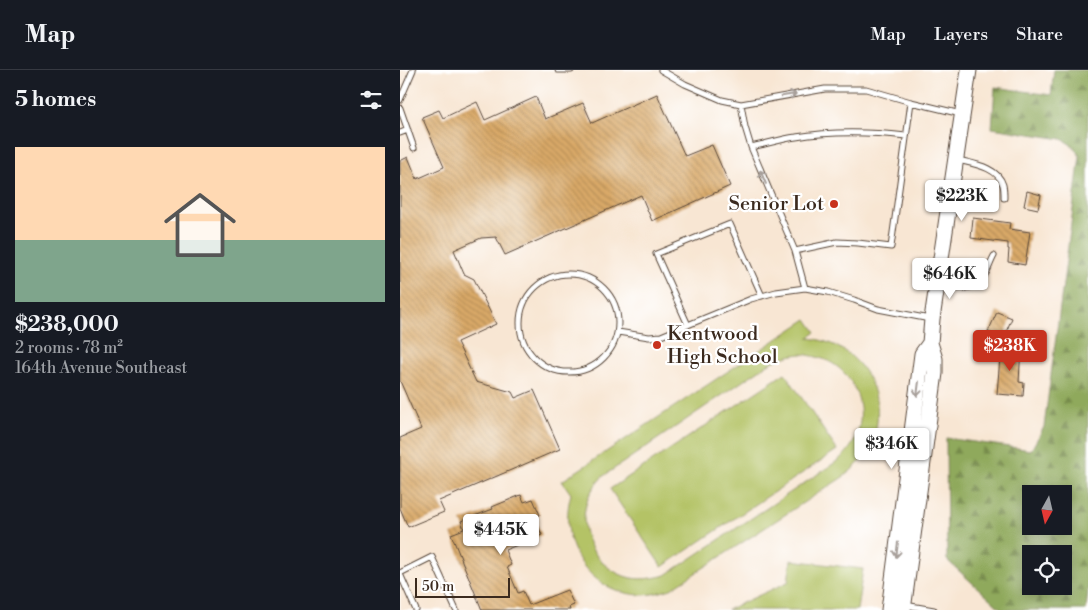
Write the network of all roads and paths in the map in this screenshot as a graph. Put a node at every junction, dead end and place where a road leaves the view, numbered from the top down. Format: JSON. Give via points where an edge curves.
{"nodes":[{"id":1,"x":413,"y":70,"type":"edge"},
{"id":2,"x":558,"y":70,"type":"edge"},
{"id":3,"x":571,"y":70,"type":"edge"},
{"id":4,"x":661,"y":70,"type":"edge"},
{"id":5,"x":969,"y":70,"type":"edge"},
{"id":6,"x":400,"y":100,"type":"edge"},
{"id":7,"x":911,"y":102,"type":"junction"},
{"id":8,"x":741,"y":104,"type":"junction"},
{"id":9,"x":400,"y":108,"type":"edge"},
{"id":10,"x":962,"y":114,"type":"junction"},
{"id":11,"x":408,"y":130,"type":"junction"},
{"id":12,"x":400,"y":133,"type":"edge"},
{"id":13,"x":906,"y":136,"type":"junction"},
{"id":14,"x":750,"y":147,"type":"junction"},
{"id":15,"x":414,"y":148,"type":"dead end"},
{"id":16,"x":956,"y":160,"type":"junction"},
{"id":17,"x":1004,"y":198,"type":"dead end"},
{"id":18,"x":795,"y":251,"type":"junction"},
{"id":19,"x":994,"y":256,"type":"dead end"},
{"id":20,"x":937,"y":285,"type":"junction"},
{"id":21,"x":805,"y":288,"type":"junction"},
{"id":22,"x":762,"y":296,"type":"junction"},
{"id":23,"x":932,"y":319,"type":"junction"},
{"id":24,"x":688,"y":325,"type":"junction"},
{"id":25,"x":618,"y":332,"type":"junction"},
{"id":26,"x":400,"y":573,"type":"edge"},
{"id":27,"x":896,"y":607,"type":"edge"},
{"id":28,"x":416,"y":610,"type":"edge"},
{"id":29,"x":456,"y":610,"type":"edge"},
{"id":30,"x":934,"y":610,"type":"edge"}],
"edges":[{"from":1,"to":6,"type":"lane"},
{"from":2,"to":3,"type":"lane"},
{"from":4,"to":8,"type":"lane","via":[[722,100]]},
{"from":5,"to":10,"type":"street"},
{"from":8,"to":7,"type":"lane","one_way":true,"via":[[825,89],[866,89]]},
{"from":7,"to":10,"type":"lane"},
{"from":7,"to":13,"type":"lane"},
{"from":8,"to":14,"type":"lane"},
{"from":9,"to":11,"type":"lane"},
{"from":10,"to":16,"type":"street"},
{"from":11,"to":12,"type":"lane"},
{"from":11,"to":15,"type":"lane"},
{"from":13,"to":14,"type":"lane","via":[[869,132],[819,134]]},
{"from":13,"to":18,"type":"lane","via":[[891,247],[837,242]]},
{"from":18,"to":14,"type":"lane","one_way":true},
{"from":16,"to":17,"type":"lane","via":[[978,165],[998,175],[1003,184]]},
{"from":16,"to":20,"type":"street"},
{"from":18,"to":21,"type":"lane"},
{"from":19,"to":20,"type":"lane","via":[[983,279],[971,287],[962,289]]},
{"from":20,"to":23,"type":"street"},
{"from":21,"to":22,"type":"lane"},
{"from":21,"to":23,"type":"lane","via":[[886,311]]},
{"from":22,"to":24,"type":"lane"},
{"from":22,"to":24,"type":"lane","via":[[730,224],[656,254]]},
{"from":23,"to":27,"type":"street","via":[[930,343],[935,373]]},
{"from":24,"to":25,"type":"lane","via":[[661,336]]},
{"from":25,"to":25,"type":"lane","via":[[618,315],[611,296],[599,283],[573,274],[556,275],[536,286],[525,299],[519,323],[522,340],[531,356],[564,373],[582,371],[598,364],[610,352]]},
{"from":26,"to":28,"type":"lane"},
{"from":26,"to":29,"type":"lane","via":[[432,558]]},
{"from":27,"to":30,"type":"lane"}]}
